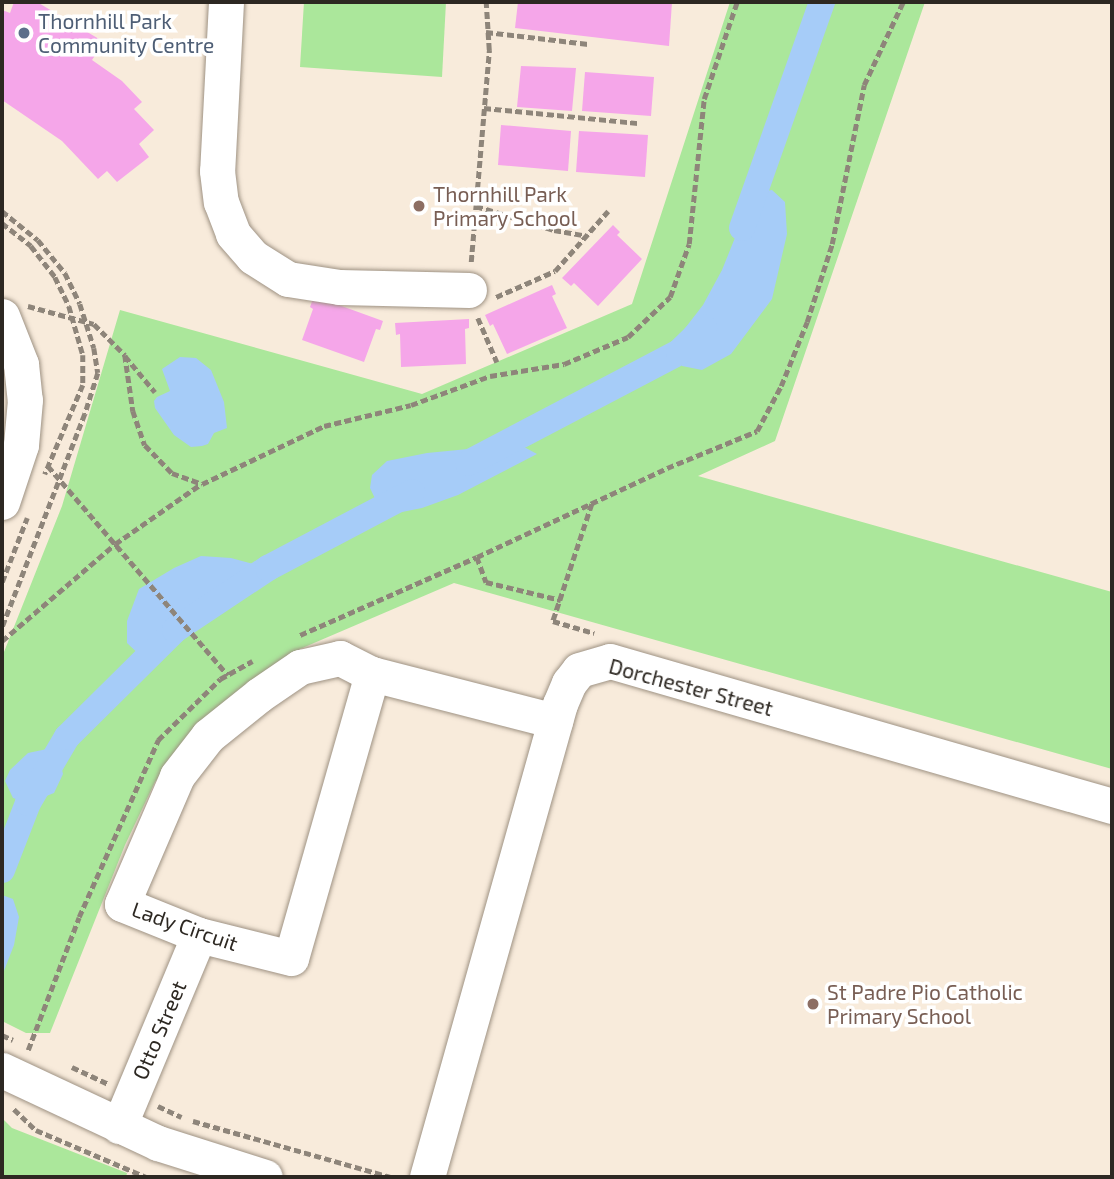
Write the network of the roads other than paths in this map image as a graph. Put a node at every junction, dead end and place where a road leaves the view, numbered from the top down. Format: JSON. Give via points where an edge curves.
{"nodes":[{"id":1,"x":226,"y":2,"type":"edge"},
{"id":2,"x":471,"y":298,"type":"road end"},
{"id":3,"x":14,"y":311,"type":"edge"},
{"id":4,"x":2,"y":502,"type":"edge"},
{"id":5,"x":372,"y":674,"type":"junction"},
{"id":6,"x":555,"y":721,"type":"junction"},
{"id":7,"x":1112,"y":806,"type":"edge"},
{"id":8,"x":199,"y":935,"type":"junction"},
{"id":9,"x":13,"y":1074,"type":"edge"},
{"id":10,"x":125,"y":1110,"type":"junction"},
{"id":11,"x":265,"y":1177,"type":"edge"},
{"id":12,"x":427,"y":1177,"type":"edge"}],
"edges":[{"from":1,"to":2,"type":"street","via":[[217,171],[221,202],[233,234],[253,257],[288,279]]},
{"from":3,"to":4,"type":"street","via":[[25,400],[21,445]]},
{"from":5,"to":6,"type":"street","name":"Lady Circuit"},
{"from":5,"to":8,"type":"street","name":"Lady Circuit","via":[[291,958]]},
{"from":5,"to":8,"type":"street","name":"Lady Circuit","via":[[340,658],[300,667],[208,736],[177,776],[122,904]]},
{"from":6,"to":7,"type":"street","name":"Dorchester Street","via":[[569,683],[579,670],[610,661]]},
{"from":6,"to":12,"type":"street","name":"Dorchester Street"},
{"from":8,"to":10,"type":"street","name":"Otto Street"},
{"from":9,"to":10,"type":"street"},
{"from":10,"to":11,"type":"street","via":[[158,1143]]}]}
